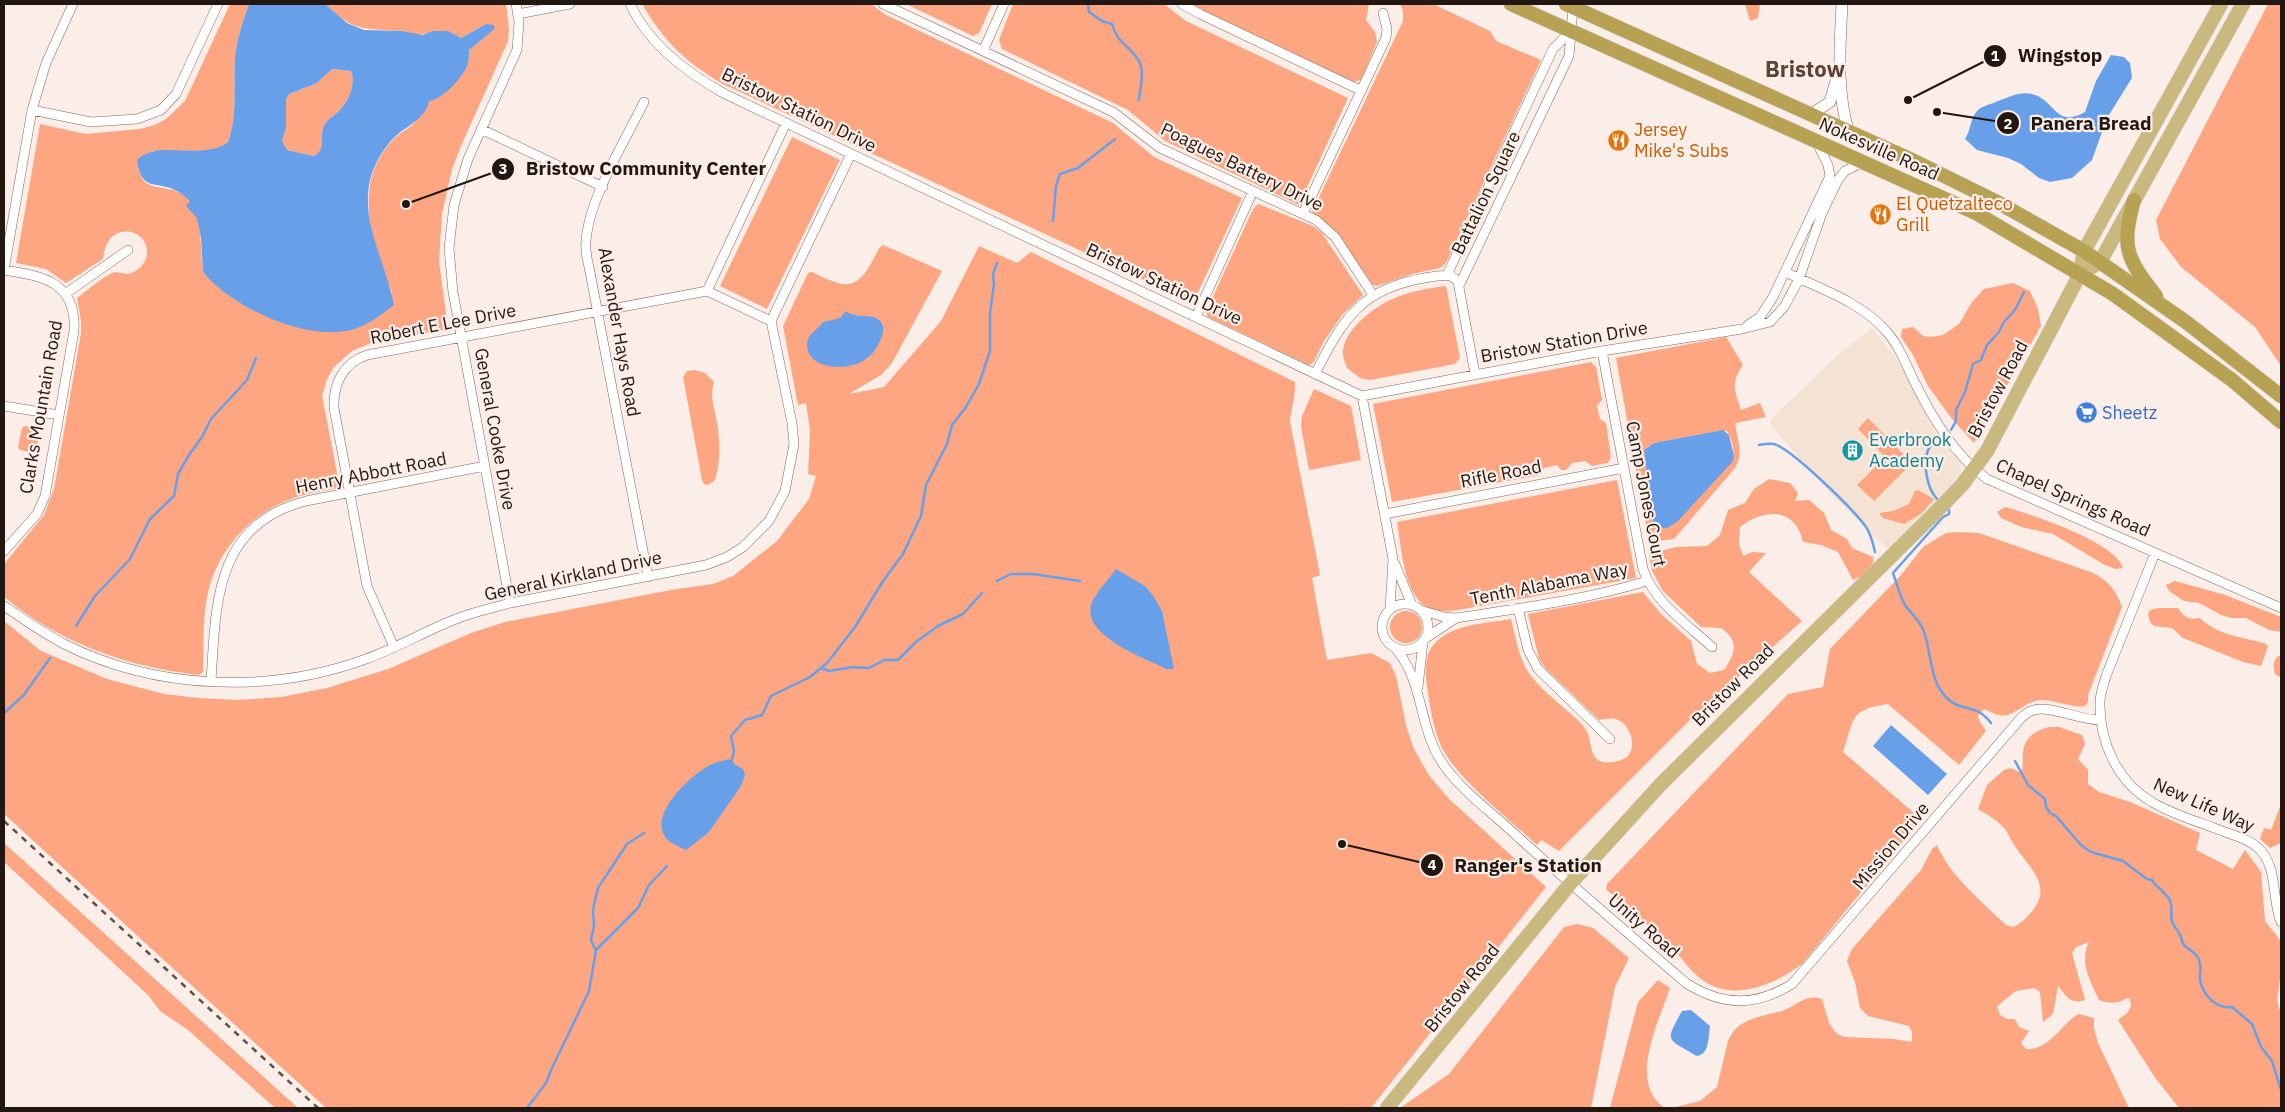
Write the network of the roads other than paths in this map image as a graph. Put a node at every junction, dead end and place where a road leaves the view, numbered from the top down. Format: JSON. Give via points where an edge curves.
{"nodes":[{"id":1,"x":218,"y":4,"type":"edge"},
{"id":2,"x":516,"y":4,"type":"edge"},
{"id":3,"x":570,"y":4,"type":"edge"},
{"id":4,"x":630,"y":4,"type":"edge"},
{"id":5,"x":883,"y":4,"type":"edge"},
{"id":6,"x":1004,"y":4,"type":"edge"},
{"id":7,"x":1182,"y":4,"type":"edge"},
{"id":8,"x":1511,"y":4,"type":"edge"},
{"id":9,"x":1842,"y":4,"type":"edge"},
{"id":10,"x":2221,"y":4,"type":"edge"},
{"id":11,"x":2242,"y":4,"type":"edge"},
{"id":12,"x":71,"y":5,"type":"edge"},
{"id":13,"x":1570,"y":5,"type":"edge"},
{"id":14,"x":1383,"y":13,"type":"dead end"},
{"id":15,"x":518,"y":14,"type":"junction"},
{"id":16,"x":1571,"y":31,"type":"junction"},
{"id":17,"x":983,"y":51,"type":"junction"},
{"id":18,"x":1839,"y":64,"type":"junction"},
{"id":19,"x":1360,"y":90,"type":"junction"},
{"id":20,"x":644,"y":102,"type":"dead end"},
{"id":21,"x":32,"y":110,"type":"junction"},
{"id":22,"x":1810,"y":115,"type":"junction"},
{"id":23,"x":786,"y":123,"type":"junction"},
{"id":24,"x":481,"y":129,"type":"junction"},
{"id":25,"x":1849,"y":133,"type":"junction"},
{"id":26,"x":1817,"y":143,"type":"junction"},
{"id":27,"x":851,"y":154,"type":"junction"},
{"id":28,"x":1863,"y":162,"type":"junction"},
{"id":29,"x":602,"y":187,"type":"junction"},
{"id":30,"x":1254,"y":191,"type":"junction"},
{"id":31,"x":2134,"y":200,"type":"junction"},
{"id":32,"x":1303,"y":214,"type":"junction"},
{"id":33,"x":128,"y":250,"type":"dead end"},
{"id":34,"x":2084,"y":252,"type":"junction"},
{"id":35,"x":2100,"y":262,"type":"junction"},
{"id":36,"x":4,"y":270,"type":"edge"},
{"id":37,"x":1785,"y":272,"type":"junction"},
{"id":38,"x":2080,"y":274,"type":"junction"},
{"id":39,"x":1447,"y":275,"type":"junction"},
{"id":40,"x":1799,"y":279,"type":"junction"},
{"id":41,"x":1459,"y":286,"type":"junction"},
{"id":42,"x":707,"y":291,"type":"junction"},
{"id":43,"x":66,"y":294,"type":"junction"},
{"id":44,"x":1373,"y":295,"type":"junction"},
{"id":45,"x":2164,"y":306,"type":"junction"},
{"id":46,"x":597,"y":312,"type":"junction"},
{"id":47,"x":1196,"y":317,"type":"junction"},
{"id":48,"x":772,"y":321,"type":"junction"},
{"id":49,"x":1742,"y":329,"type":"junction"},
{"id":50,"x":462,"y":337,"type":"junction"},
{"id":51,"x":1602,"y":351,"type":"junction"},
{"id":52,"x":1315,"y":374,"type":"junction"},
{"id":53,"x":1475,"y":374,"type":"junction"},
{"id":54,"x":1362,"y":396,"type":"junction"},
{"id":55,"x":2281,"y":396,"type":"edge"},
{"id":56,"x":4,"y":406,"type":"edge"},
{"id":57,"x":59,"y":415,"type":"junction"},
{"id":58,"x":2281,"y":422,"type":"edge"},
{"id":59,"x":485,"y":466,"type":"junction"},
{"id":60,"x":1624,"y":468,"type":"junction"},
{"id":61,"x":1974,"y":469,"type":"junction"},
{"id":62,"x":349,"y":492,"type":"junction"},
{"id":63,"x":1385,"y":514,"type":"junction"},
{"id":64,"x":4,"y":551,"type":"edge"},
{"id":65,"x":2155,"y":553,"type":"junction"},
{"id":66,"x":1393,"y":559,"type":"junction"},
{"id":67,"x":648,"y":577,"type":"junction"},
{"id":68,"x":1647,"y":581,"type":"junction"},
{"id":69,"x":510,"y":603,"type":"junction"},
{"id":70,"x":4,"y":606,"type":"edge"},
{"id":71,"x":1416,"y":607,"type":"junction"},
{"id":72,"x":1518,"y":608,"type":"junction"},
{"id":73,"x":2281,"y":608,"type":"edge"},
{"id":74,"x":1390,"y":609,"type":"junction"},
{"id":75,"x":1456,"y":618,"type":"junction"},
{"id":76,"x":1424,"y":640,"type":"junction"},
{"id":77,"x":1712,"y":647,"type":"dead end"},
{"id":78,"x":394,"y":648,"type":"junction"},
{"id":79,"x":1396,"y":649,"type":"junction"},
{"id":80,"x":211,"y":681,"type":"junction"},
{"id":81,"x":1418,"y":690,"type":"junction"},
{"id":82,"x":2101,"y":720,"type":"junction"},
{"id":83,"x":1610,"y":739,"type":"dead end"},
{"id":84,"x":1570,"y":884,"type":"junction"},
{"id":85,"x":2281,"y":922,"type":"edge"},
{"id":86,"x":1700,"y":992,"type":"joint"},
{"id":87,"x":1387,"y":1108,"type":"edge"}],
"edges":[{"from":1,"to":21,"type":"street","via":[[176,94],[156,113],[137,119],[91,122]]},
{"from":2,"to":15,"type":"street","name":"General Cooke Drive"},
{"from":3,"to":15,"type":"street"},
{"from":4,"to":23,"type":"street","name":"Bristow Station Drive","via":[[654,40],[695,77]]},
{"from":5,"to":17,"type":"street","name":"Poagues Battery Drive"},
{"from":6,"to":17,"type":"street"},
{"from":7,"to":19,"type":"street"},
{"from":8,"to":16,"type":"highway","name":"Nokesville Road"},
{"from":9,"to":18,"type":"street"},
{"from":10,"to":34,"type":"main road"},
{"from":11,"to":31,"type":"main road"},
{"from":12,"to":21,"type":"street","via":[[46,63]]},
{"from":13,"to":16,"type":"street","name":"Battalion Square"},
{"from":13,"to":22,"type":"highway","name":"Nokesville Road"},
{"from":14,"to":19,"type":"street","via":[[1386,38]]},
{"from":15,"to":24,"type":"street","name":"General Cooke Drive","via":[[517,50]]},
{"from":16,"to":26,"type":"highway","name":"Nokesville Road"},
{"from":16,"to":39,"type":"street","name":"Battalion Square","via":[[1553,49]]},
{"from":16,"to":41,"type":"street","name":"Battalion Square","via":[[1569,56]]},
{"from":17,"to":30,"type":"street","name":"Poagues Battery Drive","via":[[1113,112],[1160,148]]},
{"from":18,"to":22,"type":"street","via":[[1834,95],[1830,102]]},
{"from":18,"to":25,"type":"street","via":[[1843,112]]},
{"from":19,"to":32,"type":"street"},
{"from":20,"to":29,"type":"street","name":"Alexander Hays Road"},
{"from":21,"to":36,"type":"street"},
{"from":22,"to":25,"type":"highway","name":"Nokesville Road"},
{"from":23,"to":27,"type":"street","name":"Bristow Station Drive"},
{"from":23,"to":42,"type":"street"},
{"from":24,"to":29,"type":"street"},
{"from":24,"to":50,"type":"street","name":"General Cooke Drive","via":[[458,190],[450,234],[450,263]]},
{"from":25,"to":34,"type":"highway","name":"Nokesville Road","via":[[1997,202]]},
{"from":26,"to":28,"type":"highway","name":"Nokesville Road"},
{"from":26,"to":37,"type":"street","name":"Bristow Station Drive","via":[[1830,176]]},
{"from":27,"to":47,"type":"street","name":"Bristow Station Drive"},
{"from":27,"to":48,"type":"street"},
{"from":28,"to":38,"type":"highway","name":"Nokesville Road","via":[[1976,213]]},
{"from":28,"to":40,"type":"street","name":"Bristow Station Drive","via":[[1845,171],[1838,180],[1822,213]]},
{"from":29,"to":46,"type":"street","name":"Alexander Hays Road","via":[[589,222],[586,241]]},
{"from":30,"to":32,"type":"street","name":"Poagues Battery Drive"},
{"from":30,"to":47,"type":"street"},
{"from":31,"to":35,"type":"main road"},
{"from":31,"to":45,"type":"highway","via":[[2127,228],[2129,253],[2138,273]]},
{"from":32,"to":44,"type":"street","name":"Poagues Battery Drive","via":[[1322,224],[1335,237]]},
{"from":33,"to":43,"type":"street"},
{"from":34,"to":35,"type":"highway","name":"Nokesville Road"},
{"from":34,"to":38,"type":"main road"},
{"from":35,"to":38,"type":"main road"},
{"from":35,"to":45,"type":"highway","name":"Nokesville Road"},
{"from":36,"to":43,"type":"street","via":[[41,276]]},
{"from":37,"to":40,"type":"street","name":"Chapel Springs Road"},
{"from":37,"to":49,"type":"street","name":"Bristow Station Drive","via":[[1760,317]]},
{"from":38,"to":58,"type":"highway","name":"Nokesville Road","via":[[2114,294],[2207,361]]},
{"from":38,"to":61,"type":"main road","name":"Bristow Road"},
{"from":39,"to":41,"type":"street","via":[[1456,278]]},
{"from":39,"to":44,"type":"street","via":[[1409,281]]},
{"from":40,"to":49,"type":"street","name":"Bristow Station Drive","via":[[1776,318]]},
{"from":40,"to":61,"type":"street","name":"Chapel Springs Road","via":[[1848,302],[1888,332],[1936,421]]},
{"from":41,"to":53,"type":"street"},
{"from":42,"to":46,"type":"street","name":"Robert E Lee Drive"},
{"from":42,"to":48,"type":"street"},
{"from":43,"to":57,"type":"street","name":"Clarks Mountain Road","via":[[74,313],[74,325]]},
{"from":44,"to":52,"type":"street","via":[[1343,324]]},
{"from":45,"to":55,"type":"highway","name":"Nokesville Road"},
{"from":46,"to":50,"type":"street","name":"Robert E Lee Drive"},
{"from":46,"to":67,"type":"street","name":"Alexander Hays Road"},
{"from":47,"to":52,"type":"street","name":"Bristow Station Drive"},
{"from":48,"to":67,"type":"street","name":"General Kirkland Drive","via":[[794,444],[789,479],[781,502],[762,530],[727,557],[706,565]]},
{"from":49,"to":51,"type":"street","name":"Bristow Station Drive"},
{"from":50,"to":59,"type":"street","name":"General Cooke Drive"},
{"from":50,"to":62,"type":"street","name":"Robert E Lee Drive","via":[[367,355],[344,370],[335,388],[334,408]]},
{"from":51,"to":53,"type":"street","name":"Bristow Station Drive"},
{"from":51,"to":60,"type":"street","name":"Camp Jones Court"},
{"from":52,"to":54,"type":"street","name":"Bristow Station Drive"},
{"from":53,"to":54,"type":"street","name":"Bristow Station Drive"},
{"from":54,"to":63,"type":"street"},
{"from":56,"to":57,"type":"street"},
{"from":57,"to":64,"type":"street","name":"Clarks Mountain Road","via":[[41,506]]},
{"from":59,"to":62,"type":"street","name":"Henry Abbott Road"},
{"from":59,"to":69,"type":"street","name":"General Cooke Drive"},
{"from":60,"to":63,"type":"street","name":"Rifle Road"},
{"from":60,"to":68,"type":"street","name":"Camp Jones Court"},
{"from":61,"to":65,"type":"street","name":"Chapel Springs Road","via":[[1992,482]]},
{"from":61,"to":84,"type":"main road","name":"Bristow Road","via":[[1891,557],[1661,784]]},
{"from":62,"to":78,"type":"street","name":"Robert E Lee Drive","via":[[367,586]]},
{"from":62,"to":80,"type":"street","name":"Henry Abbott Road","via":[[288,506],[261,522],[241,542],[219,592]]},
{"from":63,"to":66,"type":"street"},
{"from":65,"to":73,"type":"street","name":"Chapel Springs Road"},
{"from":65,"to":82,"type":"street","name":"New Life Way","via":[[2106,676],[2100,702]]},
{"from":66,"to":71,"type":"street"},
{"from":66,"to":74,"type":"street"},
{"from":67,"to":69,"type":"street","name":"General Kirkland Drive"},
{"from":68,"to":72,"type":"street","name":"Tenth Alabama Way"},
{"from":68,"to":77,"type":"street","name":"Camp Jones Court","via":[[1663,602]]},
{"from":69,"to":78,"type":"street","name":"General Kirkland Drive","via":[[456,619]]},
{"from":70,"to":80,"type":"street","name":"General Kirkland Drive","via":[[34,627],[100,659],[161,676]]},
{"from":71,"to":74,"type":"street","via":[[1397,605]]},
{"from":71,"to":75,"type":"street","name":"Tenth Alabama Way"},
{"from":71,"to":76,"type":"street","via":[[1427,621]]},
{"from":72,"to":75,"type":"street","name":"Tenth Alabama Way"},
{"from":72,"to":83,"type":"street","via":[[1528,650],[1538,669]]},
{"from":74,"to":79,"type":"street","via":[[1382,630],[1388,644]]},
{"from":75,"to":76,"type":"street","name":"Tenth Alabama Way"},
{"from":76,"to":79,"type":"street","via":[[1410,650]]},
{"from":76,"to":81,"type":"street"},
{"from":78,"to":80,"type":"street","name":"General Kirkland Drive","via":[[308,675],[264,681]]},
{"from":79,"to":81,"type":"street","via":[[1409,667]]},
{"from":81,"to":84,"type":"street","name":"Unity Road","via":[[1426,728],[1435,752],[1447,770]]},
{"from":82,"to":85,"type":"street","name":"New Life Way","via":[[2112,758],[2138,794],[2162,808],[2257,847],[2271,869]]},
{"from":82,"to":86,"type":"street","name":"Mission Drive","via":[[2051,710],[2031,710],[1792,984],[1762,998],[1744,1001],[1729,1001]]},
{"from":84,"to":86,"type":"street","name":"Unity Road"},
{"from":84,"to":87,"type":"main road","name":"Bristow Road"}]}
